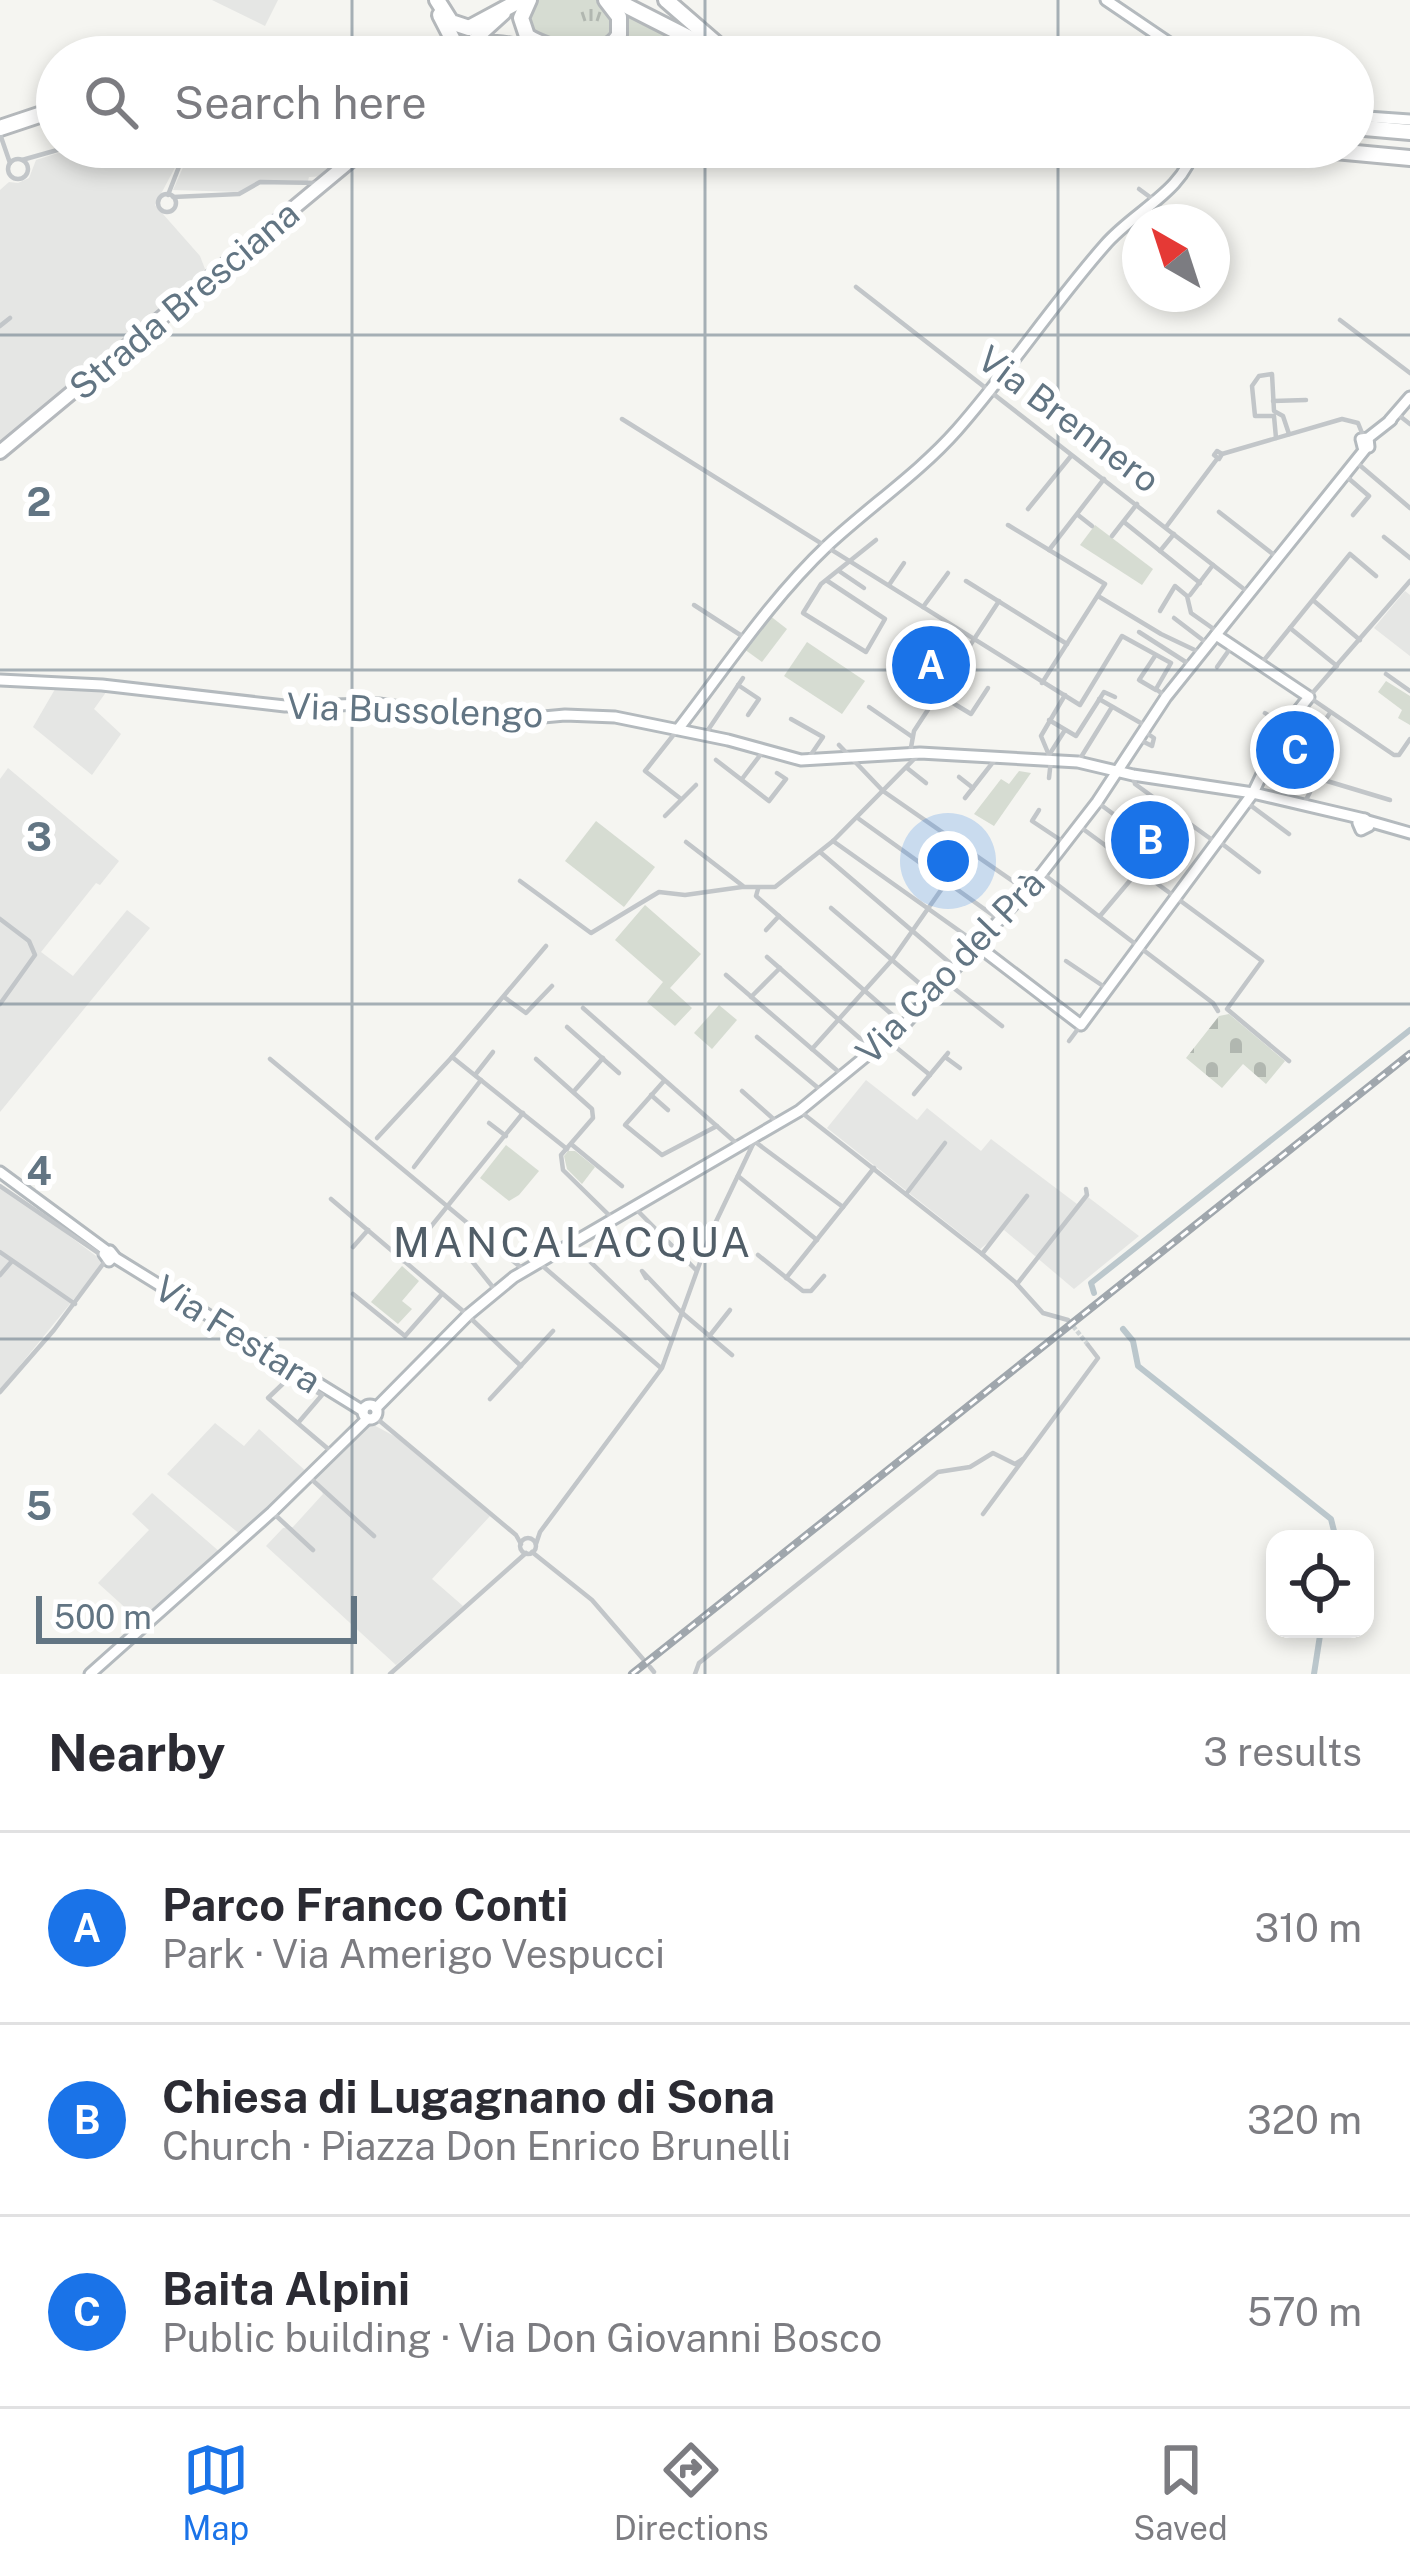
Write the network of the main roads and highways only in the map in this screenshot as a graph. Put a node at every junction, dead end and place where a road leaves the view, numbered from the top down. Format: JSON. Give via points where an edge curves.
{"nodes":[{"id":1,"x":435,"y":0,"type":"edge"},
{"id":2,"x":523,"y":0,"type":"edge"},
{"id":3,"x":610,"y":0,"type":"edge"},
{"id":4,"x":632,"y":0,"type":"edge"},
{"id":5,"x":666,"y":0,"type":"edge"},
{"id":6,"x":452,"y":36,"type":"edge"},
{"id":7,"x":481,"y":36,"type":"edge"},
{"id":8,"x":528,"y":36,"type":"edge"},
{"id":9,"x":617,"y":36,"type":"edge"},
{"id":10,"x":687,"y":36,"type":"edge"},
{"id":11,"x":694,"y":36,"type":"edge"},
{"id":12,"x":705,"y":36,"type":"edge"},
{"id":13,"x":36,"y":123,"type":"edge"},
{"id":14,"x":1374,"y":131,"type":"edge"},
{"id":15,"x":1410,"y":134,"type":"edge"},
{"id":16,"x":3,"y":140,"type":"edge"},
{"id":17,"x":1374,"y":148,"type":"edge"},
{"id":18,"x":1374,"y":152,"type":"edge"},
{"id":19,"x":1410,"y":154,"type":"edge"},
{"id":20,"x":343,"y":168,"type":"edge"},
{"id":21,"x":0,"y":452,"type":"edge"}],
"edges":[{"from":1,"to":2,"type":"highway","via":[[451,22],[470,28]]},
{"from":1,"to":6,"type":"highway"},
{"from":2,"to":7,"type":"main road"},
{"from":2,"to":8,"type":"highway"},
{"from":3,"to":9,"type":"highway"},
{"from":3,"to":10,"type":"highway"},
{"from":4,"to":11,"type":"highway"},
{"from":5,"to":12,"type":"highway"},
{"from":13,"to":16,"type":"highway"},
{"from":14,"to":15,"type":"highway"},
{"from":17,"to":19,"type":"highway"},
{"from":18,"to":19,"type":"highway"},
{"from":20,"to":21,"type":"main road","name":"Strada Bresciana"}]}
